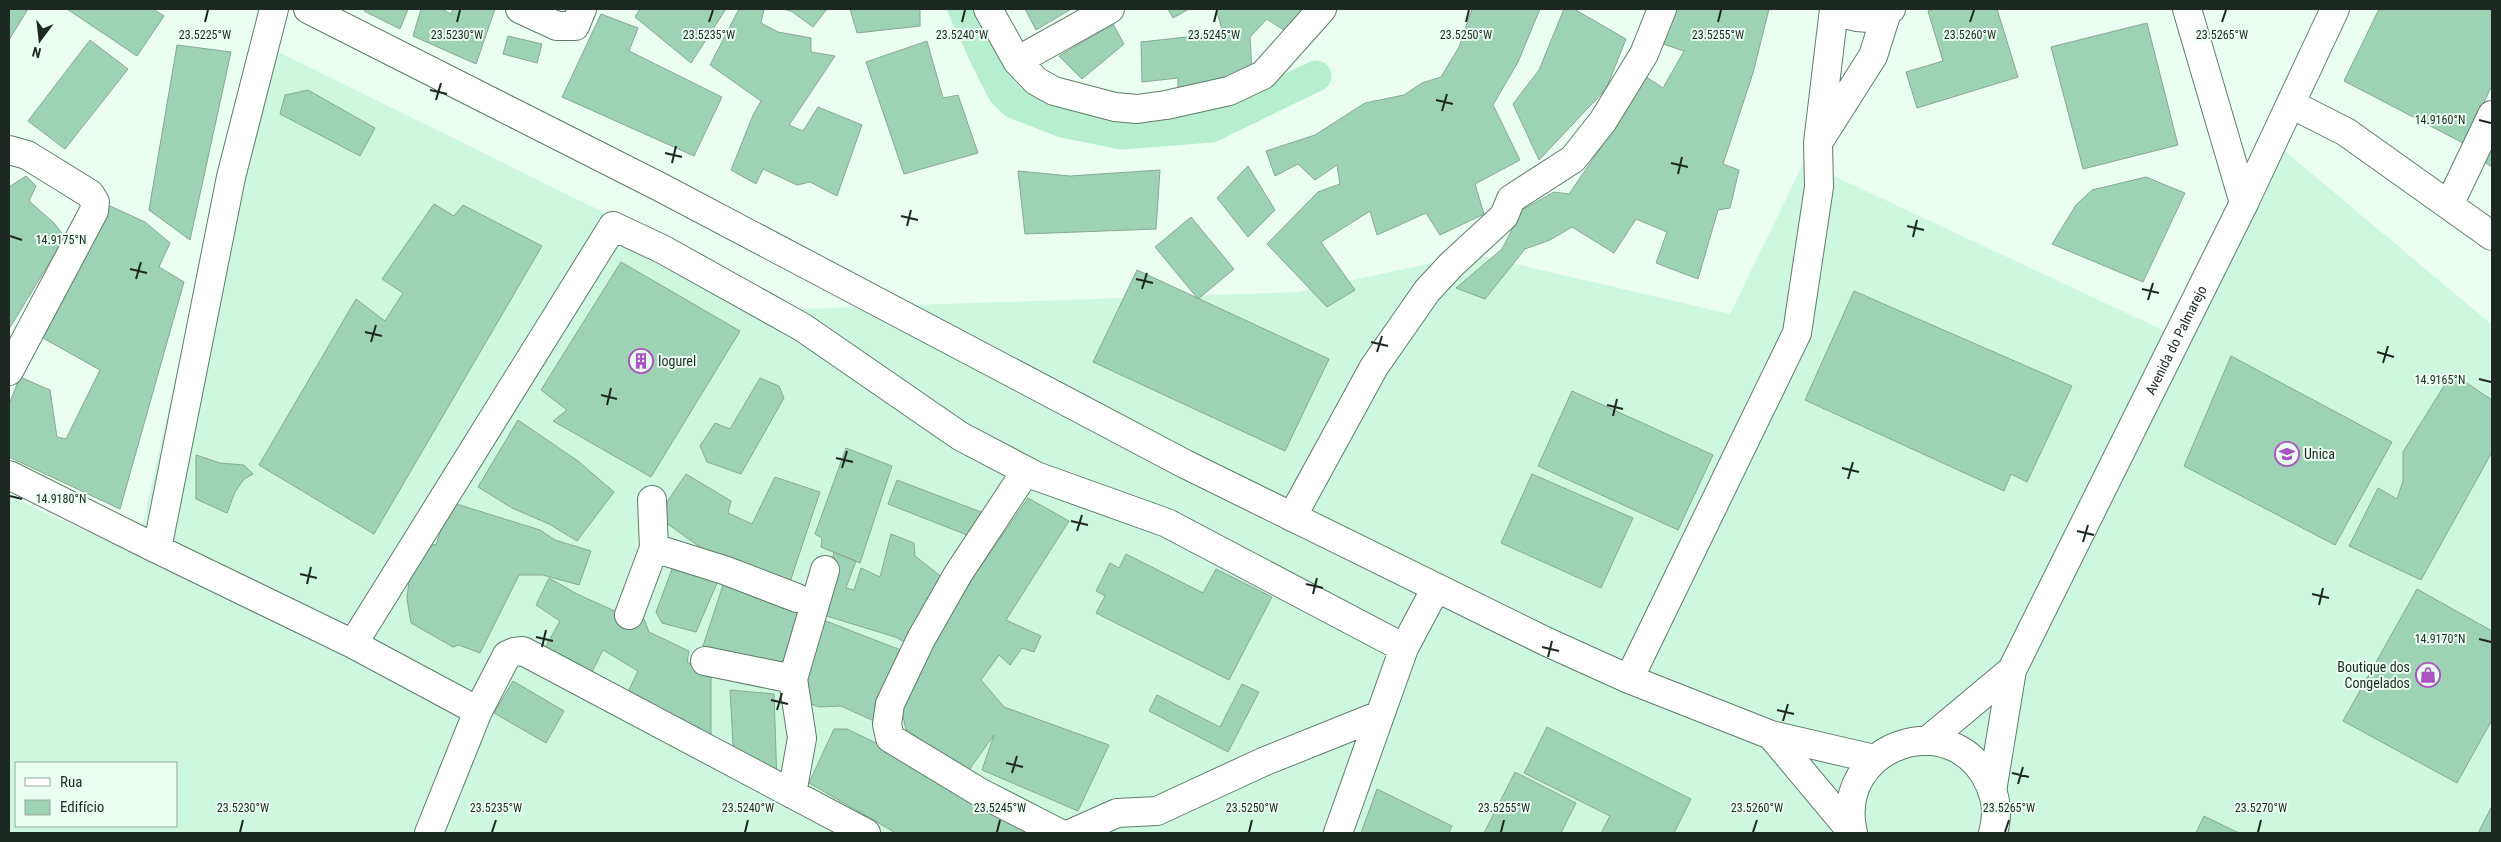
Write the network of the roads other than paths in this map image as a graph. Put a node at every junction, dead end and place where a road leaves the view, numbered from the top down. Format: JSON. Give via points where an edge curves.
{"nodes":[{"id":1,"x":274,"y":9,"type":"edge"},
{"id":2,"x":308,"y":9,"type":"edge"},
{"id":3,"x":520,"y":9,"type":"edge"},
{"id":4,"x":582,"y":9,"type":"edge"},
{"id":5,"x":988,"y":9,"type":"edge"},
{"id":6,"x":1110,"y":9,"type":"edge"},
{"id":7,"x":1322,"y":9,"type":"edge"},
{"id":8,"x":1662,"y":9,"type":"edge"},
{"id":9,"x":1834,"y":9,"type":"edge"},
{"id":10,"x":1840,"y":9,"type":"edge"},
{"id":11,"x":2187,"y":9,"type":"edge"},
{"id":12,"x":2335,"y":9,"type":"edge"},
{"id":13,"x":1886,"y":10,"type":"edge"},
{"id":14,"x":1017,"y":61,"type":"junction"},
{"id":15,"x":2291,"y":104,"type":"junction"},
{"id":16,"x":2492,"y":115,"type":"edge"},
{"id":17,"x":1818,"y":143,"type":"junction"},
{"id":18,"x":9,"y":150,"type":"edge"},
{"id":19,"x":2244,"y":203,"type":"junction"},
{"id":20,"x":2449,"y":205,"type":"junction"},
{"id":21,"x":2492,"y":236,"type":"edge"},
{"id":22,"x":9,"y":371,"type":"edge"},
{"id":23,"x":1026,"y":471,"type":"junction"},
{"id":24,"x":9,"y":475,"type":"edge"},
{"id":25,"x":652,"y":500,"type":"dead end"},
{"id":26,"x":1292,"y":516,"type":"junction"},
{"id":27,"x":157,"y":548,"type":"junction"},
{"id":28,"x":654,"y":548,"type":"junction"},
{"id":29,"x":825,"y":570,"type":"dead end"},
{"id":30,"x":1436,"y":588,"type":"junction"},
{"id":31,"x":797,"y":598,"type":"dead end"},
{"id":32,"x":629,"y":615,"type":"dead end"},
{"id":33,"x":353,"y":644,"type":"junction"},
{"id":34,"x":1404,"y":648,"type":"junction"},
{"id":35,"x":705,"y":661,"type":"dead end"},
{"id":36,"x":2012,"y":670,"type":"junction"},
{"id":37,"x":793,"y":679,"type":"junction"},
{"id":38,"x":1629,"y":679,"type":"junction"},
{"id":39,"x":478,"y":711,"type":"junction"},
{"id":40,"x":1380,"y":715,"type":"junction"},
{"id":41,"x":1771,"y":735,"type":"junction"},
{"id":42,"x":1927,"y":741,"type":"junction"},
{"id":43,"x":1874,"y":759,"type":"junction"},
{"id":44,"x":1992,"y":791,"type":"junction"},
{"id":45,"x":792,"y":794,"type":"junction"},
{"id":46,"x":429,"y":833,"type":"edge"},
{"id":47,"x":866,"y":833,"type":"edge"},
{"id":48,"x":1058,"y":833,"type":"edge"},
{"id":49,"x":1072,"y":833,"type":"edge"},
{"id":50,"x":1338,"y":833,"type":"edge"},
{"id":51,"x":1853,"y":833,"type":"edge"},
{"id":52,"x":1993,"y":833,"type":"edge"}],
"edges":[{"from":1,"to":27,"type":"street","via":[[231,177]]},
{"from":2,"to":26,"type":"street","via":[[660,187],[1185,464]]},
{"from":3,"to":4,"type":"street","via":[[556,26],[575,26]]},
{"from":5,"to":14,"type":"street"},
{"from":6,"to":14,"type":"street"},
{"from":7,"to":14,"type":"street","via":[[1263,75],[1229,91],[1166,105],[1137,109],[1115,107],[1054,92],[1031,78]]},
{"from":8,"to":26,"type":"street","via":[[1644,54],[1603,121],[1573,159],[1511,199],[1504,216],[1427,291],[1374,367]]},
{"from":9,"to":17,"type":"street"},
{"from":10,"to":13,"type":"street","via":[[1859,18],[1874,18]]},
{"from":11,"to":19,"type":"street"},
{"from":12,"to":15,"type":"street","name":"Avenida do Palmarejo"},
{"from":13,"to":17,"type":"street","via":[[1873,56]]},
{"from":15,"to":19,"type":"street","name":"Avenida do Palmarejo"},
{"from":15,"to":20,"type":"street","via":[[2346,132]]},
{"from":16,"to":20,"type":"street"},
{"from":17,"to":38,"type":"street","via":[[1819,187],[1797,334]]},
{"from":18,"to":22,"type":"street","via":[[27,155],[90,194],[95,202],[94,211]]},
{"from":19,"to":36,"type":"street","name":"Avenida do Palmarejo"},
{"from":20,"to":21,"type":"street"},
{"from":23,"to":33,"type":"street","via":[[960,436],[802,327],[662,249],[613,226]]},
{"from":23,"to":34,"type":"street","via":[[1167,523]]},
{"from":23,"to":48,"type":"street","via":[[958,574],[921,639],[890,704],[887,724],[890,738],[981,793]]},
{"from":24,"to":27,"type":"street"},
{"from":25,"to":28,"type":"street"},
{"from":26,"to":30,"type":"street"},
{"from":27,"to":33,"type":"street"},
{"from":28,"to":31,"type":"street"},
{"from":28,"to":32,"type":"street"},
{"from":29,"to":37,"type":"street"},
{"from":30,"to":34,"type":"street"},
{"from":30,"to":38,"type":"street"},
{"from":33,"to":39,"type":"street"},
{"from":34,"to":40,"type":"street"},
{"from":35,"to":37,"type":"street"},
{"from":36,"to":42,"type":"street","name":"Avenida do Palmarejo"},
{"from":36,"to":44,"type":"street","name":"Avenida do Palmarejo"},
{"from":37,"to":45,"type":"street","via":[[802,738]]},
{"from":38,"to":41,"type":"street"},
{"from":39,"to":45,"type":"street","via":[[507,656],[523,651]]},
{"from":39,"to":46,"type":"street"},
{"from":40,"to":49,"type":"street","via":[[1263,762],[1157,811],[1117,812]]},
{"from":40,"to":50,"type":"street"},
{"from":41,"to":43,"type":"street"},
{"from":41,"to":51,"type":"street"},
{"from":42,"to":43,"type":"street","via":[[1904,743]]},
{"from":42,"to":44,"type":"street","via":[[1956,748],[1972,759]]},
{"from":43,"to":51,"type":"street","via":[[1861,774],[1853,793],[1850,813]]},
{"from":44,"to":52,"type":"street","via":[[1996,809]]},
{"from":45,"to":47,"type":"street"}]}
